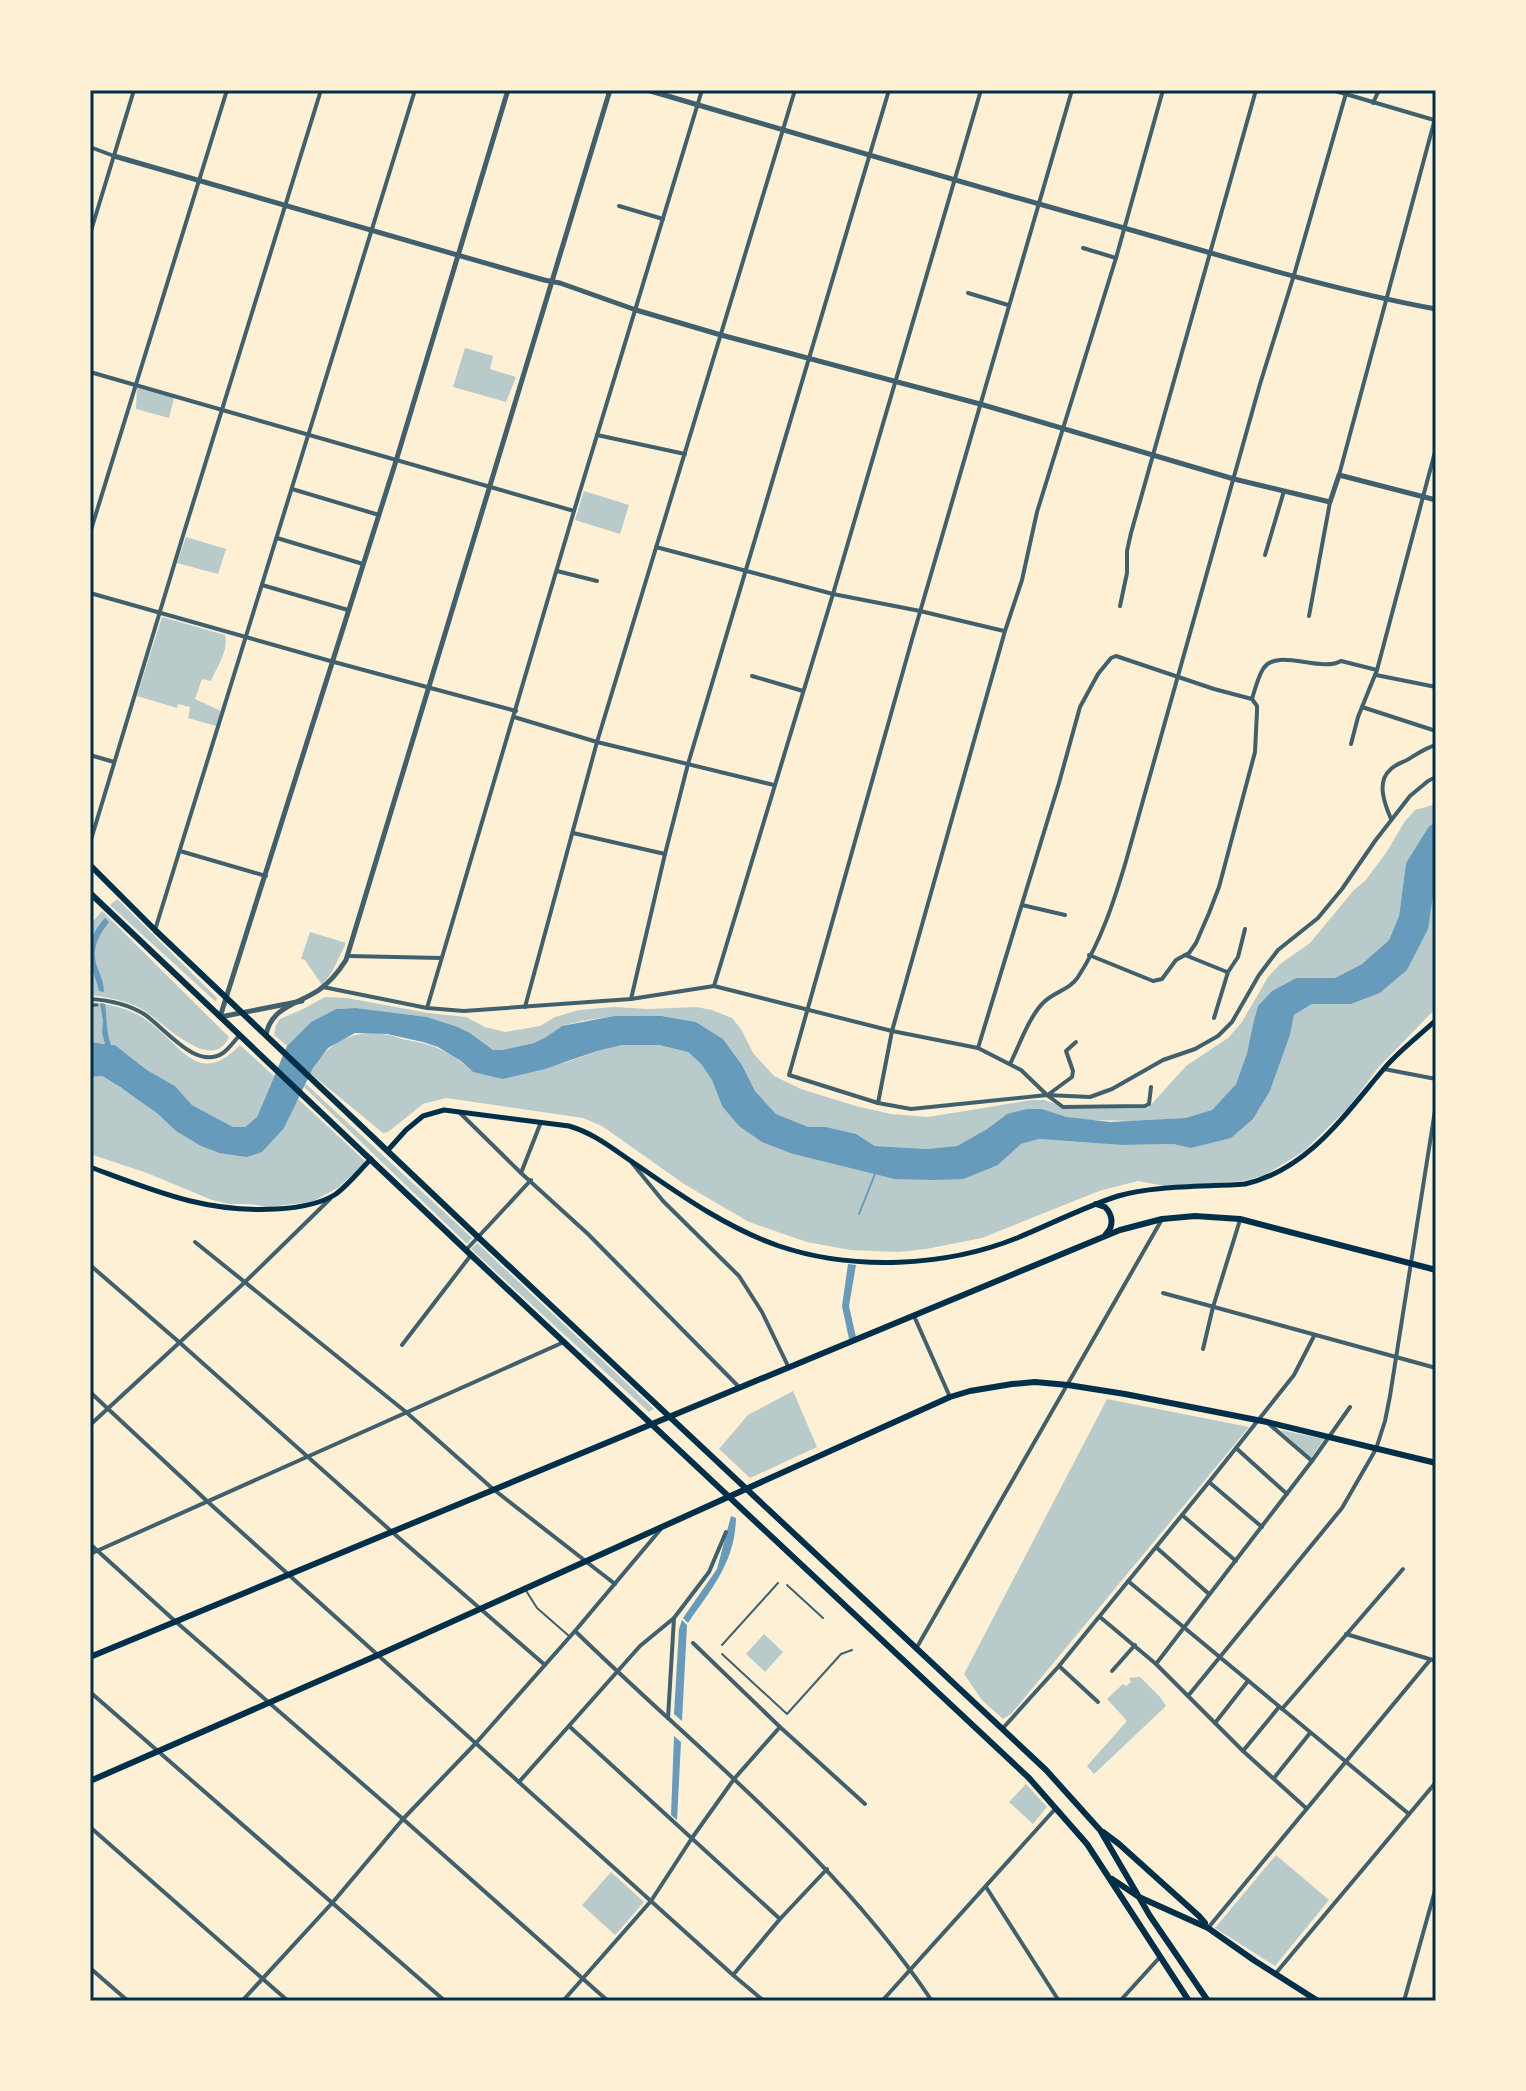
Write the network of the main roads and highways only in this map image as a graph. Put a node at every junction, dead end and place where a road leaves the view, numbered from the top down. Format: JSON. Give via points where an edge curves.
{"nodes":[{"id":1,"x":90,"y":865,"type":"edge"},
{"id":2,"x":117,"y":892,"type":"junction"},
{"id":3,"x":90,"y":893,"type":"edge"},
{"id":4,"x":104,"y":906,"type":"junction"},
{"id":5,"x":1436,"y":1020,"type":"edge"},
{"id":6,"x":388,"y":1150,"type":"junction"},
{"id":7,"x":371,"y":1159,"type":"junction"},
{"id":8,"x":90,"y":1167,"type":"edge"},
{"id":9,"x":1096,"y":1204,"type":"junction"},
{"id":10,"x":1103,"y":1238,"type":"junction"},
{"id":11,"x":1436,"y":1270,"type":"edge"},
{"id":12,"x":670,"y":1417,"type":"junction"},
{"id":13,"x":652,"y":1424,"type":"junction"},
{"id":14,"x":1436,"y":1463,"type":"edge"},
{"id":15,"x":747,"y":1489,"type":"junction"},
{"id":16,"x":731,"y":1497,"type":"junction"},
{"id":17,"x":90,"y":1657,"type":"edge"},
{"id":18,"x":90,"y":1781,"type":"edge"},
{"id":19,"x":1100,"y":1830,"type":"junction"},
{"id":20,"x":1109,"y":1877,"type":"junction"},
{"id":21,"x":1139,"y":1897,"type":"junction"},
{"id":22,"x":1208,"y":1928,"type":"junction"},
{"id":23,"x":1189,"y":2001,"type":"edge"},
{"id":24,"x":1208,"y":2001,"type":"edge"},
{"id":25,"x":1318,"y":2001,"type":"edge"}],
"edges":[{"from":1,"to":2,"type":"main road"},
{"from":2,"to":4,"type":"main road"},
{"from":2,"to":6,"type":"main road"},
{"from":3,"to":4,"type":"main road"},
{"from":4,"to":7,"type":"main road"},
{"from":5,"to":9,"type":"main road","via":[[1384,1069],[1353,1108],[1285,1169],[1245,1184],[1133,1193]]},
{"from":6,"to":9,"type":"main road","via":[[423,1116],[444,1110],[569,1126],[588,1132],[738,1229],[782,1247],[861,1262],[954,1256],[1014,1239]]},
{"from":6,"to":12,"type":"main road"},
{"from":7,"to":8,"type":"main road","via":[[335,1195],[313,1204],[240,1210],[179,1199]]},
{"from":7,"to":13,"type":"main road"},
{"from":9,"to":10,"type":"main road","via":[[1111,1217]]},
{"from":10,"to":11,"type":"main road","via":[[1162,1219],[1240,1219]]},
{"from":10,"to":12,"type":"main road"},
{"from":12,"to":13,"type":"main road"},
{"from":12,"to":15,"type":"main road"},
{"from":13,"to":16,"type":"main road"},
{"from":13,"to":17,"type":"main road"},
{"from":14,"to":15,"type":"main road","via":[[1258,1420],[1035,1382],[950,1397]]},
{"from":15,"to":16,"type":"main road"},
{"from":15,"to":19,"type":"main road","via":[[1003,1728]]},
{"from":16,"to":18,"type":"main road"},
{"from":16,"to":20,"type":"main road","via":[[1029,1778]]},
{"from":19,"to":21,"type":"main road"},
{"from":19,"to":22,"type":"main road"},
{"from":20,"to":21,"type":"main road"},
{"from":20,"to":23,"type":"main road"},
{"from":21,"to":22,"type":"main road"},
{"from":21,"to":24,"type":"main road"},
{"from":22,"to":25,"type":"main road"}]}
